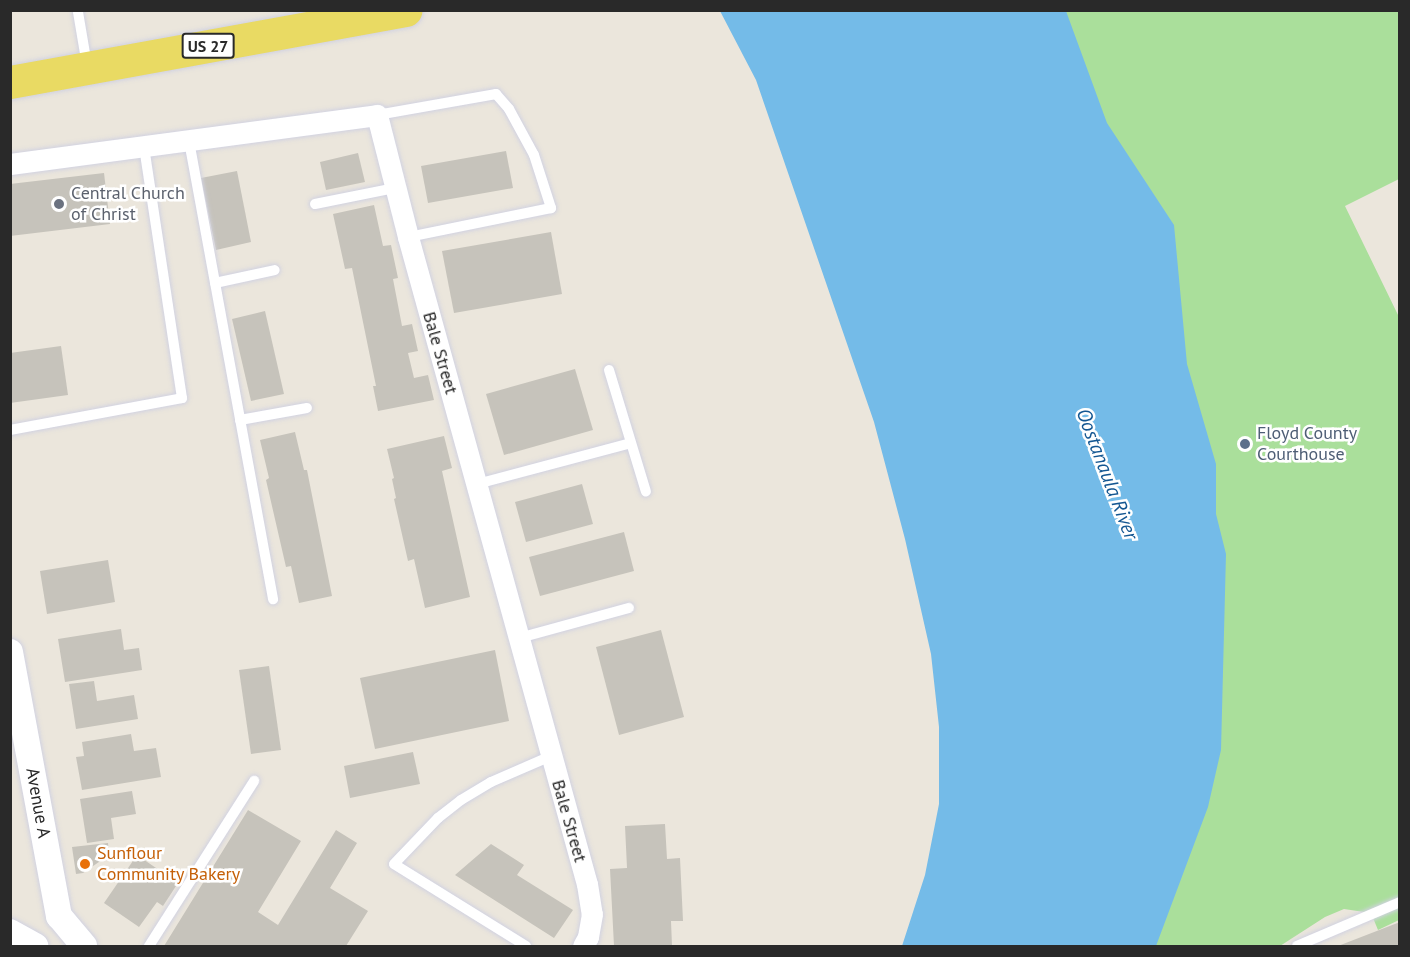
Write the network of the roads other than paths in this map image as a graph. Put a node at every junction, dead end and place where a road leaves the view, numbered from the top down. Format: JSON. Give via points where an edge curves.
{"nodes":[{"id":1,"x":405,"y":10,"type":"edge"},
{"id":2,"x":77,"y":11,"type":"edge"},
{"id":3,"x":88,"y":68,"type":"junction"},
{"id":4,"x":10,"y":82,"type":"edge"},
{"id":5,"x":377,"y":115,"type":"junction"},
{"id":6,"x":189,"y":141,"type":"junction"},
{"id":7,"x":144,"y":147,"type":"junction"},
{"id":8,"x":10,"y":164,"type":"edge"},
{"id":9,"x":395,"y":188,"type":"junction"},
{"id":10,"x":315,"y":204,"type":"dead end"},
{"id":11,"x":408,"y":237,"type":"junction"},
{"id":12,"x":275,"y":270,"type":"dead end"},
{"id":13,"x":215,"y":283,"type":"junction"},
{"id":14,"x":609,"y":370,"type":"dead end"},
{"id":15,"x":307,"y":408,"type":"dead end"},
{"id":16,"x":240,"y":420,"type":"junction"},
{"id":17,"x":10,"y":430,"type":"edge"},
{"id":18,"x":631,"y":443,"type":"junction"},
{"id":19,"x":477,"y":484,"type":"junction"},
{"id":20,"x":646,"y":492,"type":"dead end"},
{"id":21,"x":273,"y":599,"type":"dead end"},
{"id":22,"x":629,"y":608,"type":"dead end"},
{"id":23,"x":519,"y":638,"type":"junction"},
{"id":24,"x":10,"y":652,"type":"edge"},
{"id":25,"x":14,"y":692,"type":"edge"},
{"id":26,"x":18,"y":733,"type":"edge"},
{"id":27,"x":551,"y":756,"type":"junction"},
{"id":28,"x":254,"y":781,"type":"dead end"},
{"id":29,"x":1400,"y":902,"type":"edge"},
{"id":30,"x":10,"y":932,"type":"edge"},
{"id":31,"x":35,"y":946,"type":"edge"},
{"id":32,"x":84,"y":946,"type":"edge"},
{"id":33,"x":149,"y":946,"type":"edge"},
{"id":34,"x":526,"y":946,"type":"edge"},
{"id":35,"x":584,"y":946,"type":"edge"},
{"id":36,"x":1297,"y":946,"type":"edge"}],
"edges":[{"from":1,"to":3,"type":"main road","number":"US 27"},
{"from":2,"to":3,"type":"lane"},
{"from":3,"to":4,"type":"main road","number":"US 27"},
{"from":5,"to":6,"type":"street"},
{"from":5,"to":9,"type":"street","name":"Bale Street"},
{"from":5,"to":11,"type":"lane","via":[[496,94],[509,109],[534,155],[551,208]]},
{"from":6,"to":7,"type":"street"},
{"from":6,"to":13,"type":"lane"},
{"from":7,"to":8,"type":"street"},
{"from":7,"to":17,"type":"lane","via":[[182,398]]},
{"from":9,"to":10,"type":"lane"},
{"from":9,"to":11,"type":"street","name":"Bale Street"},
{"from":11,"to":19,"type":"street","name":"Bale Street"},
{"from":12,"to":13,"type":"lane"},
{"from":13,"to":16,"type":"lane"},
{"from":14,"to":18,"type":"lane"},
{"from":15,"to":16,"type":"lane"},
{"from":16,"to":21,"type":"lane"},
{"from":18,"to":19,"type":"lane"},
{"from":18,"to":20,"type":"lane"},
{"from":19,"to":23,"type":"street","name":"Bale Street"},
{"from":22,"to":23,"type":"lane"},
{"from":23,"to":27,"type":"street","name":"Bale Street"},
{"from":24,"to":25,"type":"street","name":"Avenue A"},
{"from":25,"to":26,"type":"street","name":"Avenue A"},
{"from":26,"to":32,"type":"street","name":"Avenue A","via":[[59,916]]},
{"from":27,"to":34,"type":"lane","via":[[461,800],[394,864]]},
{"from":27,"to":35,"type":"street","name":"Bale Street","via":[[587,884],[592,914]]},
{"from":28,"to":33,"type":"lane"},
{"from":29,"to":36,"type":"lane"},
{"from":30,"to":31,"type":"street"}]}
